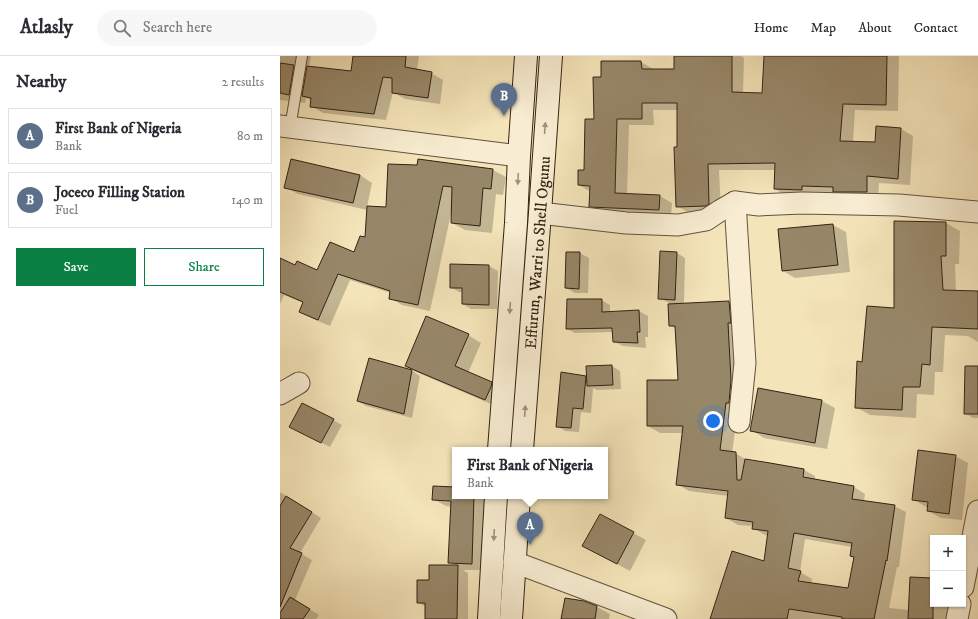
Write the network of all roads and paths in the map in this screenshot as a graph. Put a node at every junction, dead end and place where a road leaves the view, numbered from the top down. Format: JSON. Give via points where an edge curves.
{"nodes":[{"id":1,"x":302,"y":56,"type":"edge"},
{"id":2,"x":526,"y":56,"type":"edge"},
{"id":3,"x":551,"y":56,"type":"edge"},
{"id":4,"x":285,"y":127,"type":"edge"},
{"id":5,"x":519,"y":156,"type":"junction"},
{"id":6,"x":735,"y":202,"type":"junction"},
{"id":7,"x":978,"y":212,"type":"edge"},
{"id":8,"x":540,"y":213,"type":"junction"},
{"id":9,"x":299,"y":383,"type":"dead end"},
{"id":10,"x":280,"y":394,"type":"edge"},
{"id":11,"x":739,"y":422,"type":"dead end"},
{"id":12,"x":499,"y":447,"type":"edge"},
{"id":13,"x":522,"y":447,"type":"edge"},
{"id":14,"x":496,"y":499,"type":"edge"},
{"id":15,"x":519,"y":499,"type":"edge"},
{"id":16,"x":978,"y":511,"type":"edge"},
{"id":17,"x":514,"y":562,"type":"junction"},
{"id":18,"x":966,"y":571,"type":"edge"},
{"id":19,"x":489,"y":619,"type":"edge"},
{"id":20,"x":510,"y":619,"type":"edge"},
{"id":21,"x":666,"y":619,"type":"edge"}],
"edges":[{"from":1,"to":4,"type":"lane"},
{"from":2,"to":5,"type":"street","name":"Effurun, Warri to Shell Ogunu"},
{"from":8,"to":3,"type":"street","name":"Effurun, Warri to Shell Ogunu","one_way":true},
{"from":4,"to":5,"type":"street"},
{"from":5,"to":12,"type":"street","name":"Effurun, Warri to Shell Ogunu","one_way":true},
{"from":6,"to":7,"type":"street","via":[[759,205],[899,205]]},
{"from":6,"to":8,"type":"street","via":[[706,220],[678,225],[626,223]]},
{"from":6,"to":11,"type":"street","via":[[745,363]]},
{"from":13,"to":8,"type":"street","name":"Effurun, Warri to Shell Ogunu","one_way":true},
{"from":9,"to":10,"type":"street"},
{"from":14,"to":19,"type":"street","one_way":true},
{"from":15,"to":17,"type":"street"},
{"from":16,"to":18,"type":"street"},
{"from":17,"to":20,"type":"street"},
{"from":17,"to":21,"type":"street"}]}
